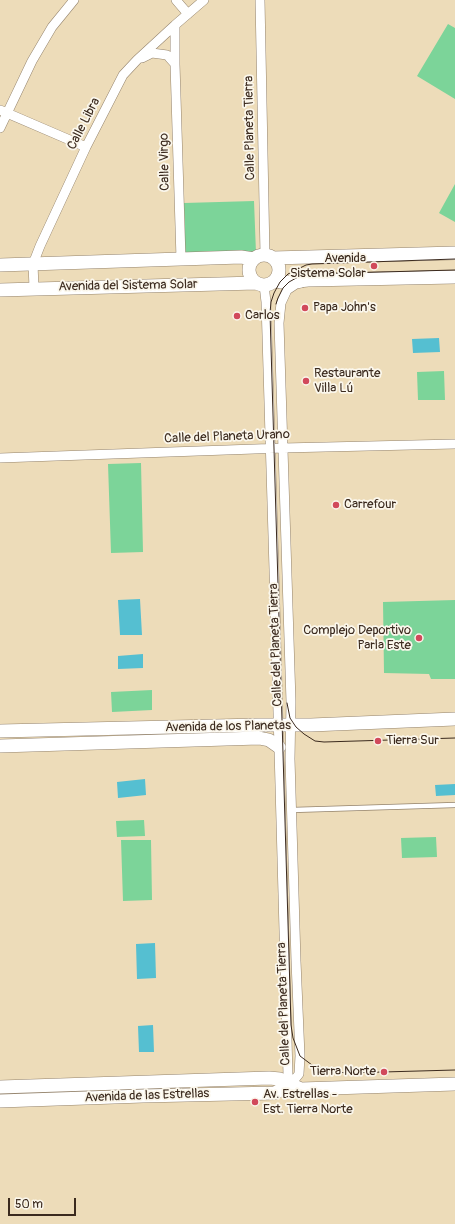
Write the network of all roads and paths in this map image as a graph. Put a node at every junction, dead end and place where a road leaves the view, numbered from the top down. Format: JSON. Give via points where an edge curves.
{"nodes":[{"id":1,"x":74,"y":0,"type":"edge"},
{"id":2,"x":176,"y":0,"type":"edge"},
{"id":3,"x":204,"y":0,"type":"edge"},
{"id":4,"x":259,"y":2,"type":"edge"},
{"id":5,"x":188,"y":14,"type":"junction"},
{"id":6,"x":174,"y":25,"type":"junction"},
{"id":7,"x":137,"y":60,"type":"junction"},
{"id":8,"x":175,"y":64,"type":"junction"},
{"id":9,"x":3,"y":112,"type":"edge"},
{"id":10,"x":0,"y":128,"type":"edge"},
{"id":11,"x":86,"y":147,"type":"junction"},
{"id":12,"x":455,"y":253,"type":"edge"},
{"id":13,"x":264,"y":258,"type":"junction"},
{"id":14,"x":181,"y":259,"type":"junction"},
{"id":15,"x":33,"y":264,"type":"junction"},
{"id":16,"x":0,"y":265,"type":"edge"},
{"id":17,"x":455,"y":277,"type":"edge"},
{"id":18,"x":308,"y":280,"type":"junction"},
{"id":19,"x":265,"y":283,"type":"junction"},
{"id":20,"x":34,"y":288,"type":"junction"},
{"id":21,"x":0,"y":290,"type":"edge"},
{"id":22,"x":455,"y":444,"type":"edge"},
{"id":23,"x":270,"y":448,"type":"junction"},
{"id":24,"x":283,"y":448,"type":"junction"},
{"id":25,"x":0,"y":458,"type":"edge"},
{"id":26,"x":455,"y":719,"type":"edge"},
{"id":27,"x":284,"y":725,"type":"junction"},
{"id":28,"x":0,"y":731,"type":"edge"},
{"id":29,"x":0,"y":746,"type":"edge"},
{"id":30,"x":279,"y":747,"type":"junction"},
{"id":31,"x":455,"y":805,"type":"edge"},
{"id":32,"x":292,"y":810,"type":"junction"},
{"id":33,"x":291,"y":1084,"type":"junction"},
{"id":34,"x":455,"y":1084,"type":"edge"},
{"id":35,"x":0,"y":1087,"type":"edge"},
{"id":36,"x":0,"y":1101,"type":"edge"}],
"edges":[{"from":1,"to":9,"type":"street","via":[[52,28]]},
{"from":2,"to":5,"type":"street"},
{"from":3,"to":5,"type":"street","name":"Calle Libra"},
{"from":4,"to":13,"type":"street","name":"Calle Planeta Tierra"},
{"from":5,"to":6,"type":"street","name":"Calle Libra"},
{"from":6,"to":7,"type":"street","name":"Calle Libra"},
{"from":6,"to":8,"type":"street","name":"Calle Virgo"},
{"from":7,"to":8,"type":"street","via":[[152,53],[167,56]]},
{"from":7,"to":11,"type":"street","name":"Calle Libra","via":[[123,75]]},
{"from":8,"to":14,"type":"street","name":"Calle Virgo"},
{"from":9,"to":10,"type":"street"},
{"from":9,"to":11,"type":"street"},
{"from":11,"to":15,"type":"street","name":"Calle Libra"},
{"from":12,"to":13,"type":"street","name":"Avenida del Sistema Solar"},
{"from":13,"to":14,"type":"street","name":"Avenida del Sistema Solar"},
{"from":13,"to":19,"type":"street","via":[[278,266],[279,271]]},
{"from":13,"to":19,"type":"street","via":[[249,267],[249,272],[250,276]]},
{"from":14,"to":15,"type":"street","name":"Avenida del Sistema Solar"},
{"from":15,"to":16,"type":"street","name":"Avenida del Sistema Solar"},
{"from":15,"to":20,"type":"street","name":"Calle Libra"},
{"from":17,"to":18,"type":"street","name":"Avenida del Sistema Solar"},
{"from":18,"to":19,"type":"street","name":"Avenida del Sistema Solar"},
{"from":18,"to":24,"type":"street","name":"Calle del Planeta Tierra","via":[[288,290],[281,303],[279,323]]},
{"from":19,"to":20,"type":"street","name":"Avenida del Sistema Solar"},
{"from":19,"to":23,"type":"street","name":"Calle del Planeta Tierra"},
{"from":20,"to":21,"type":"street","name":"Avenida del Sistema Solar"},
{"from":22,"to":24,"type":"street","name":"Calle del Planeta Urano"},
{"from":23,"to":24,"type":"street","name":"Calle del Planeta Urano"},
{"from":23,"to":25,"type":"street","name":"Calle del Planeta Urano"},
{"from":23,"to":27,"type":"street","name":"Calle del Planeta Tierra"},
{"from":24,"to":27,"type":"street","name":"Calle del Planeta Tierra","via":[[291,695]]},
{"from":26,"to":27,"type":"street","name":"Avenida de los Planetas"},
{"from":27,"to":28,"type":"street","name":"Avenida de los Planetas"},
{"from":27,"to":30,"type":"street","name":"Calle del Planeta Tierra"},
{"from":27,"to":32,"type":"street","name":"Calle del Planeta Tierra","via":[[290,759]]},
{"from":29,"to":30,"type":"street","name":"Avenida de los Planetas","via":[[259,738],[269,740]]},
{"from":30,"to":33,"type":"street","name":"Calle del Planeta Tierra","via":[[288,1075]]},
{"from":31,"to":32,"type":"lane"},
{"from":32,"to":33,"type":"street","name":"Calle del Planeta Tierra","via":[[300,1056],[299,1074]]},
{"from":33,"to":34,"type":"street","name":"Avenida de las Estrellas","via":[[301,1089]]},
{"from":33,"to":35,"type":"street","name":"Avenida de las Estrellas","via":[[269,1078]]},
{"from":33,"to":36,"type":"street","name":"Avenida de las Estrellas","via":[[275,1093]]}]}
